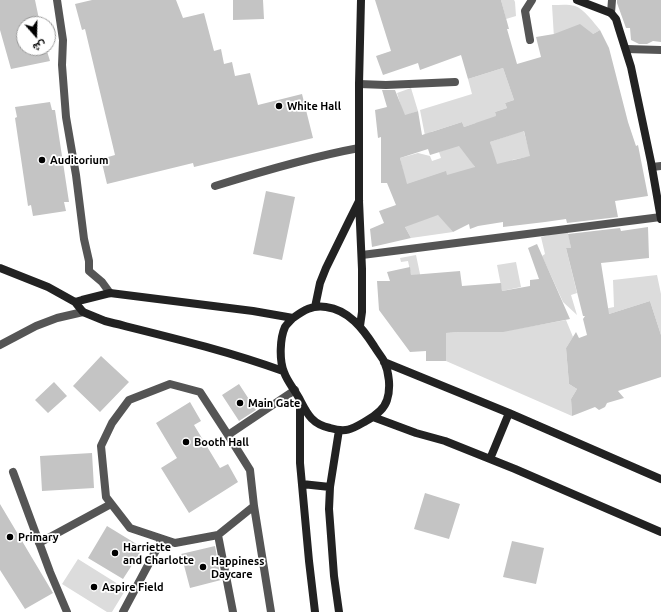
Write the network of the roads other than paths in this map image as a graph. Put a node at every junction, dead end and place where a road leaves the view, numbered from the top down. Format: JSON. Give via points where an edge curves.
{"nodes":[{"id":1,"x":57,"y":0,"type":"edge"},
{"id":2,"x":361,"y":0,"type":"edge"},
{"id":3,"x":532,"y":0,"type":"edge"},
{"id":4,"x":577,"y":0,"type":"edge"},
{"id":5,"x":612,"y":0,"type":"edge"},
{"id":6,"x":611,"y":13,"type":"junction"},
{"id":7,"x":530,"y":40,"type":"dead end"},
{"id":8,"x":626,"y":48,"type":"junction"},
{"id":9,"x":661,"y":50,"type":"edge"},
{"id":10,"x":455,"y":82,"type":"dead end"},
{"id":11,"x":359,"y":84,"type":"junction"},
{"id":12,"x":359,"y":148,"type":"junction"},
{"id":13,"x":661,"y":166,"type":"edge"},
{"id":14,"x":652,"y":167,"type":"junction"},
{"id":15,"x":216,"y":186,"type":"dead end"},
{"id":16,"x":359,"y":201,"type":"junction"},
{"id":17,"x":661,"y":218,"type":"edge"},
{"id":18,"x":362,"y":255,"type":"junction"},
{"id":19,"x":0,"y":268,"type":"edge"},
{"id":20,"x":110,"y":293,"type":"junction"},
{"id":21,"x":75,"y":302,"type":"junction"},
{"id":22,"x":315,"y":307,"type":"junction"},
{"id":23,"x":83,"y":312,"type":"junction"},
{"id":24,"x":293,"y":318,"type":"junction"},
{"id":25,"x":360,"y":326,"type":"junction"},
{"id":26,"x":0,"y":345,"type":"edge"},
{"id":27,"x":384,"y":362,"type":"junction"},
{"id":28,"x":283,"y":371,"type":"junction"},
{"id":29,"x":295,"y":390,"type":"junction"},
{"id":30,"x":300,"y":399,"type":"junction"},
{"id":31,"x":509,"y":413,"type":"junction"},
{"id":32,"x":373,"y":417,"type":"junction"},
{"id":33,"x":339,"y":430,"type":"junction"},
{"id":34,"x":228,"y":435,"type":"junction"},
{"id":35,"x":490,"y":459,"type":"junction"},
{"id":36,"x":13,"y":472,"type":"dead end"},
{"id":37,"x":661,"y":479,"type":"edge"},
{"id":38,"x":302,"y":484,"type":"junction"},
{"id":39,"x":330,"y":487,"type":"junction"},
{"id":40,"x":110,"y":504,"type":"junction"},
{"id":41,"x":254,"y":506,"type":"junction"},
{"id":42,"x":661,"y":532,"type":"edge"},
{"id":43,"x":218,"y":536,"type":"junction"},
{"id":44,"x":162,"y":539,"type":"junction"},
{"id":45,"x":39,"y":542,"type":"junction"},
{"id":46,"x":67,"y":612,"type":"edge"},
{"id":47,"x":123,"y":612,"type":"edge"},
{"id":48,"x":232,"y":612,"type":"edge"},
{"id":49,"x":271,"y":612,"type":"edge"},
{"id":50,"x":315,"y":612,"type":"edge"},
{"id":51,"x":339,"y":612,"type":"edge"}],
"edges":[{"from":1,"to":20,"type":"street","via":[[63,40],[66,117],[89,271]]},
{"from":2,"to":11,"type":"main road"},
{"from":3,"to":7,"type":"street","via":[[525,11]]},
{"from":4,"to":6,"type":"main road"},
{"from":5,"to":6,"type":"street"},
{"from":6,"to":8,"type":"main road","via":[[616,19]]},
{"from":8,"to":9,"type":"street"},
{"from":8,"to":14,"type":"main road"},
{"from":10,"to":11,"type":"street"},
{"from":11,"to":12,"type":"main road"},
{"from":12,"to":15,"type":"street","via":[[281,166]]},
{"from":12,"to":16,"type":"main road"},
{"from":13,"to":14,"type":"street"},
{"from":14,"to":17,"type":"main road"},
{"from":16,"to":18,"type":"main road"},
{"from":16,"to":22,"type":"main road","via":[[326,268]]},
{"from":17,"to":18,"type":"street"},
{"from":18,"to":25,"type":"main road"},
{"from":19,"to":21,"type":"main road","via":[[48,287]]},
{"from":20,"to":21,"type":"main road"},
{"from":20,"to":24,"type":"main road"},
{"from":21,"to":23,"type":"main road"},
{"from":22,"to":24,"type":"main road"},
{"from":22,"to":25,"type":"main road","via":[[337,310]]},
{"from":23,"to":26,"type":"street","via":[[36,326]]},
{"from":23,"to":28,"type":"main road","via":[[105,321],[213,349]]},
{"from":24,"to":28,"type":"main road","via":[[282,336]]},
{"from":25,"to":27,"type":"main road"},
{"from":27,"to":31,"type":"main road"},
{"from":27,"to":32,"type":"main road","via":[[389,392],[382,410]]},
{"from":28,"to":29,"type":"main road"},
{"from":29,"to":30,"type":"main road"},
{"from":29,"to":34,"type":"street"},
{"from":30,"to":33,"type":"main road","via":[[307,414],[319,425]]},
{"from":30,"to":38,"type":"main road"},
{"from":31,"to":35,"type":"main road"},
{"from":31,"to":37,"type":"main road"},
{"from":32,"to":33,"type":"main road","via":[[352,430]]},
{"from":32,"to":35,"type":"main road"},
{"from":33,"to":39,"type":"main road"},
{"from":34,"to":40,"type":"street","via":[[200,392],[170,384],[130,400],[112,423],[101,446],[106,497]]},
{"from":34,"to":41,"type":"street","via":[[250,470]]},
{"from":35,"to":42,"type":"main road"},
{"from":36,"to":45,"type":"street"},
{"from":38,"to":39,"type":"main road"},
{"from":38,"to":50,"type":"main road"},
{"from":39,"to":51,"type":"main road","via":[[329,509]]},
{"from":40,"to":44,"type":"street","via":[[130,528]]},
{"from":40,"to":45,"type":"street"},
{"from":41,"to":43,"type":"street"},
{"from":41,"to":49,"type":"street"},
{"from":43,"to":44,"type":"street","via":[[175,543]]},
{"from":43,"to":48,"type":"street"},
{"from":44,"to":47,"type":"street"},
{"from":45,"to":46,"type":"street"}]}
